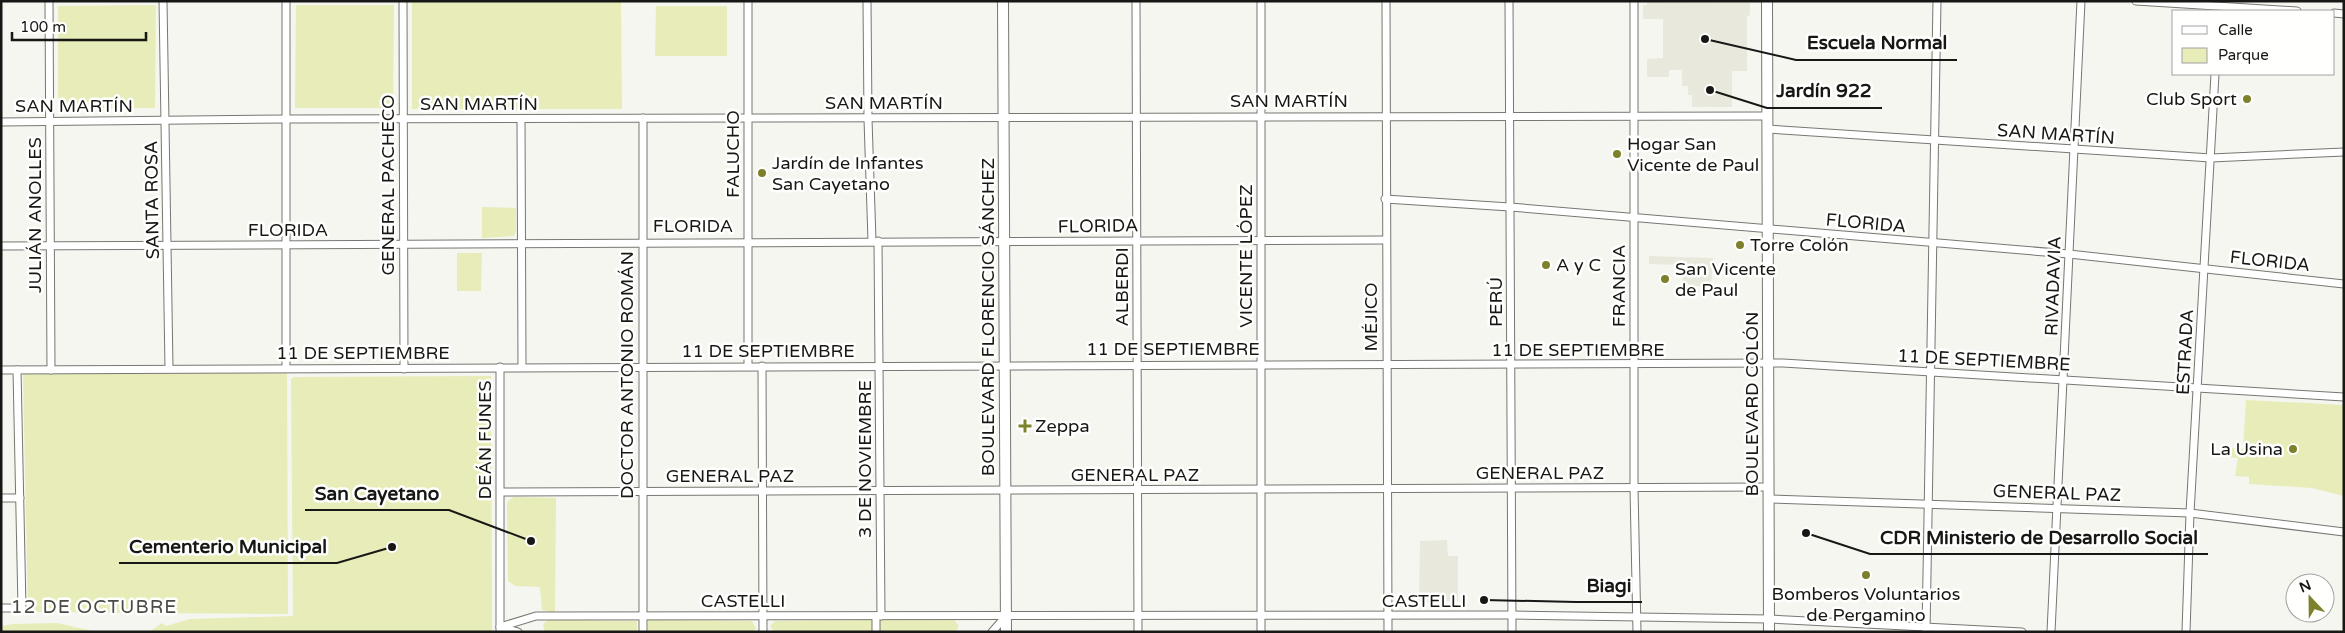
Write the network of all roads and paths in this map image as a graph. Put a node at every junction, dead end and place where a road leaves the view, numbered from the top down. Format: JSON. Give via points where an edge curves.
{"nodes":[{"id":1,"x":49,"y":1,"type":"edge"},
{"id":2,"x":163,"y":1,"type":"edge"},
{"id":3,"x":286,"y":1,"type":"edge"},
{"id":4,"x":403,"y":1,"type":"edge"},
{"id":5,"x":748,"y":1,"type":"edge"},
{"id":6,"x":867,"y":1,"type":"edge"},
{"id":7,"x":1003,"y":1,"type":"edge"},
{"id":8,"x":1136,"y":1,"type":"edge"},
{"id":9,"x":1261,"y":1,"type":"edge"},
{"id":10,"x":1386,"y":1,"type":"edge"},
{"id":11,"x":1509,"y":1,"type":"edge"},
{"id":12,"x":1634,"y":1,"type":"edge"},
{"id":13,"x":1767,"y":1,"type":"edge"},
{"id":14,"x":1937,"y":1,"type":"edge"},
{"id":15,"x":2081,"y":1,"type":"edge"},
{"id":16,"x":2136,"y":1,"type":"edge"},
{"id":17,"x":2218,"y":6,"type":"edge"},
{"id":18,"x":2281,"y":10,"type":"edge"},
{"id":19,"x":2215,"y":75,"type":"edge"},
{"id":20,"x":1262,"y":116,"type":"junction"},
{"id":21,"x":1386,"y":116,"type":"junction"},
{"id":22,"x":1509,"y":116,"type":"junction"},
{"id":23,"x":1634,"y":116,"type":"junction"},
{"id":24,"x":1767,"y":116,"type":"junction"},
{"id":25,"x":1137,"y":117,"type":"junction"},
{"id":26,"x":643,"y":118,"type":"junction"},
{"id":27,"x":1004,"y":118,"type":"junction"},
{"id":28,"x":286,"y":119,"type":"junction"},
{"id":29,"x":402,"y":119,"type":"junction"},
{"id":30,"x":521,"y":119,"type":"junction"},
{"id":31,"x":747,"y":119,"type":"junction"},
{"id":32,"x":868,"y":119,"type":"junction"},
{"id":33,"x":166,"y":121,"type":"junction"},
{"id":34,"x":1,"y":122,"type":"edge"},
{"id":35,"x":50,"y":122,"type":"junction"},
{"id":36,"x":1767,"y":130,"type":"junction"},
{"id":37,"x":1935,"y":141,"type":"junction"},
{"id":38,"x":2072,"y":150,"type":"junction"},
{"id":39,"x":2344,"y":152,"type":"edge"},
{"id":40,"x":2211,"y":158,"type":"junction"},
{"id":41,"x":1385,"y":199,"type":"junction"},
{"id":42,"x":1510,"y":207,"type":"junction"},
{"id":43,"x":1634,"y":217,"type":"junction"},
{"id":44,"x":1769,"y":229,"type":"junction"},
{"id":45,"x":1137,"y":240,"type":"junction"},
{"id":46,"x":1261,"y":240,"type":"junction"},
{"id":47,"x":1386,"y":240,"type":"junction"},
{"id":48,"x":748,"y":241,"type":"junction"},
{"id":49,"x":875,"y":241,"type":"junction"},
{"id":50,"x":522,"y":242,"type":"junction"},
{"id":51,"x":642,"y":242,"type":"junction"},
{"id":52,"x":1004,"y":242,"type":"junction"},
{"id":53,"x":402,"y":244,"type":"junction"},
{"id":54,"x":1933,"y":244,"type":"junction"},
{"id":55,"x":168,"y":245,"type":"junction"},
{"id":56,"x":1,"y":246,"type":"edge"},
{"id":57,"x":50,"y":246,"type":"junction"},
{"id":58,"x":286,"y":246,"type":"junction"},
{"id":59,"x":2069,"y":254,"type":"junction"},
{"id":60,"x":2205,"y":270,"type":"junction"},
{"id":61,"x":2344,"y":284,"type":"edge"},
{"id":62,"x":1137,"y":364,"type":"junction"},
{"id":63,"x":1261,"y":364,"type":"junction"},
{"id":64,"x":1386,"y":364,"type":"junction"},
{"id":65,"x":1634,"y":364,"type":"junction"},
{"id":66,"x":1769,"y":364,"type":"junction"},
{"id":67,"x":1005,"y":365,"type":"junction"},
{"id":68,"x":748,"y":366,"type":"junction"},
{"id":69,"x":762,"y":366,"type":"junction"},
{"id":70,"x":879,"y":366,"type":"junction"},
{"id":71,"x":1511,"y":366,"type":"junction"},
{"id":72,"x":522,"y":367,"type":"junction"},
{"id":73,"x":642,"y":367,"type":"junction"},
{"id":74,"x":169,"y":368,"type":"junction"},
{"id":75,"x":286,"y":368,"type":"junction"},
{"id":76,"x":500,"y":368,"type":"junction"},
{"id":77,"x":404,"y":369,"type":"junction"},
{"id":78,"x":1,"y":370,"type":"edge"},
{"id":79,"x":17,"y":370,"type":"junction"},
{"id":80,"x":51,"y":370,"type":"junction"},
{"id":81,"x":1930,"y":372,"type":"junction"},
{"id":82,"x":2064,"y":380,"type":"junction"},
{"id":83,"x":2198,"y":388,"type":"junction"},
{"id":84,"x":2344,"y":397,"type":"edge"},
{"id":85,"x":1769,"y":487,"type":"junction"},
{"id":86,"x":1634,"y":488,"type":"junction"},
{"id":87,"x":1262,"y":489,"type":"junction"},
{"id":88,"x":1387,"y":489,"type":"junction"},
{"id":89,"x":1511,"y":489,"type":"junction"},
{"id":90,"x":1138,"y":490,"type":"junction"},
{"id":91,"x":642,"y":491,"type":"junction"},
{"id":92,"x":1005,"y":491,"type":"junction"},
{"id":93,"x":501,"y":492,"type":"junction"},
{"id":94,"x":761,"y":492,"type":"junction"},
{"id":95,"x":880,"y":492,"type":"junction"},
{"id":96,"x":1,"y":498,"type":"edge"},
{"id":97,"x":20,"y":498,"type":"junction"},
{"id":98,"x":1769,"y":499,"type":"junction"},
{"id":99,"x":1928,"y":504,"type":"junction"},
{"id":100,"x":2058,"y":509,"type":"junction"},
{"id":101,"x":2190,"y":513,"type":"junction"},
{"id":102,"x":2344,"y":532,"type":"edge"},
{"id":103,"x":1,"y":608,"type":"edge"},
{"id":104,"x":1006,"y":615,"type":"junction"},
{"id":105,"x":643,"y":616,"type":"junction"},
{"id":106,"x":763,"y":616,"type":"junction"},
{"id":107,"x":879,"y":616,"type":"junction"},
{"id":108,"x":1262,"y":616,"type":"junction"},
{"id":109,"x":1512,"y":616,"type":"junction"},
{"id":110,"x":1138,"y":617,"type":"junction"},
{"id":111,"x":1388,"y":617,"type":"junction"},
{"id":112,"x":1637,"y":617,"type":"junction"},
{"id":113,"x":1769,"y":619,"type":"junction"},
{"id":114,"x":500,"y":629,"type":"edge"},
{"id":115,"x":1926,"y":629,"type":"edge"},
{"id":116,"x":518,"y":632,"type":"edge"},
{"id":117,"x":643,"y":632,"type":"edge"},
{"id":118,"x":763,"y":632,"type":"edge"},
{"id":119,"x":876,"y":632,"type":"edge"},
{"id":120,"x":992,"y":632,"type":"edge"},
{"id":121,"x":1006,"y":632,"type":"edge"},
{"id":122,"x":1138,"y":632,"type":"edge"},
{"id":123,"x":1261,"y":632,"type":"edge"},
{"id":124,"x":1388,"y":632,"type":"edge"},
{"id":125,"x":1512,"y":632,"type":"edge"},
{"id":126,"x":1637,"y":632,"type":"edge"},
{"id":127,"x":1769,"y":632,"type":"edge"},
{"id":128,"x":2022,"y":632,"type":"edge"},
{"id":129,"x":2051,"y":632,"type":"edge"},
{"id":130,"x":2186,"y":632,"type":"edge"}],
"edges":[{"from":1,"to":35,"type":"street","name":"JULIÁN ANOLLES"},
{"from":2,"to":33,"type":"street","name":"SANTA ROSA"},
{"from":3,"to":28,"type":"street"},
{"from":4,"to":29,"type":"street","name":"GENERAL PACHECO"},
{"from":5,"to":31,"type":"street","name":"FALUCHO"},
{"from":6,"to":32,"type":"street","name":"3 DE NOVIEMBRE"},
{"from":7,"to":27,"type":"main road","name":"BOULEVARD FLORENCIO SÁNCHEZ"},
{"from":8,"to":25,"type":"street","name":"ALBERDI"},
{"from":9,"to":20,"type":"street","name":"VICENTE LÓPEZ"},
{"from":10,"to":21,"type":"street","name":"MÉJICO"},
{"from":11,"to":22,"type":"street","name":"PERÚ"},
{"from":12,"to":23,"type":"street","name":"FRANCIA"},
{"from":13,"to":24,"type":"main road","name":"BOULEVARD COLÓN"},
{"from":14,"to":37,"type":"street"},
{"from":15,"to":38,"type":"street","name":"RIVADAVIA"},
{"from":16,"to":17,"type":"street"},
{"from":17,"to":18,"type":"street"},
{"from":19,"to":40,"type":"street","name":"ESTRADA"},
{"from":20,"to":21,"type":"street","name":"SAN MARTÍN"},
{"from":20,"to":25,"type":"street","name":"SAN MARTÍN"},
{"from":20,"to":46,"type":"street","name":"VICENTE LÓPEZ"},
{"from":21,"to":22,"type":"street","name":"SAN MARTÍN"},
{"from":21,"to":41,"type":"street","name":"MÉJICO"},
{"from":22,"to":23,"type":"street","name":"SAN MARTÍN"},
{"from":22,"to":42,"type":"street","name":"PERÚ"},
{"from":23,"to":24,"type":"street","name":"SAN MARTÍN"},
{"from":23,"to":43,"type":"street","name":"FRANCIA"},
{"from":24,"to":36,"type":"main road","name":"BOULEVARD COLÓN"},
{"from":25,"to":27,"type":"street","name":"SAN MARTÍN"},
{"from":25,"to":45,"type":"street","name":"ALBERDI"},
{"from":26,"to":30,"type":"street","name":"SAN MARTÍN"},
{"from":26,"to":31,"type":"street","name":"SAN MARTÍN"},
{"from":26,"to":51,"type":"street","name":"DOCTOR ANTONIO ROMÁN"},
{"from":27,"to":32,"type":"street","name":"SAN MARTÍN"},
{"from":27,"to":52,"type":"main road","name":"BOULEVARD FLORENCIO SÁNCHEZ"},
{"from":28,"to":29,"type":"street","name":"SAN MARTÍN"},
{"from":28,"to":33,"type":"street","name":"SAN MARTÍN"},
{"from":28,"to":58,"type":"street"},
{"from":29,"to":30,"type":"street","name":"SAN MARTÍN"},
{"from":29,"to":53,"type":"street","name":"GENERAL PACHECO"},
{"from":30,"to":50,"type":"street"},
{"from":31,"to":32,"type":"street","name":"SAN MARTÍN"},
{"from":31,"to":48,"type":"street","name":"FALUCHO"},
{"from":32,"to":49,"type":"street","name":"3 DE NOVIEMBRE"},
{"from":33,"to":35,"type":"street","name":"SAN MARTÍN"},
{"from":33,"to":55,"type":"street","name":"SANTA ROSA"},
{"from":34,"to":35,"type":"street","name":"SAN MARTÍN"},
{"from":35,"to":57,"type":"street","name":"JULIÁN ANOLLES"},
{"from":36,"to":37,"type":"street","name":"SAN MARTÍN"},
{"from":36,"to":44,"type":"main road","name":"BOULEVARD COLÓN"},
{"from":37,"to":38,"type":"street","name":"SAN MARTÍN"},
{"from":37,"to":54,"type":"street"},
{"from":38,"to":40,"type":"street","name":"SAN MARTÍN"},
{"from":38,"to":59,"type":"street","name":"RIVADAVIA"},
{"from":39,"to":40,"type":"street","name":"SAN MARTÍN"},
{"from":40,"to":60,"type":"street","name":"ESTRADA"},
{"from":41,"to":42,"type":"street","name":"FLORIDA"},
{"from":41,"to":47,"type":"street","name":"MÉJICO"},
{"from":42,"to":43,"type":"street","name":"FLORIDA"},
{"from":42,"to":71,"type":"street","name":"PERÚ"},
{"from":43,"to":44,"type":"street","name":"FLORIDA"},
{"from":43,"to":65,"type":"street","name":"FRANCIA"},
{"from":44,"to":54,"type":"street","name":"FLORIDA"},
{"from":44,"to":66,"type":"main road","name":"BOULEVARD COLÓN"},
{"from":45,"to":46,"type":"street","name":"FLORIDA"},
{"from":45,"to":52,"type":"street","name":"FLORIDA"},
{"from":45,"to":62,"type":"street","name":"ALBERDI"},
{"from":46,"to":47,"type":"street","name":"FLORIDA"},
{"from":46,"to":63,"type":"street","name":"VICENTE LÓPEZ"},
{"from":47,"to":64,"type":"street","name":"MÉJICO"},
{"from":48,"to":49,"type":"street","name":"FLORIDA"},
{"from":48,"to":51,"type":"street","name":"FLORIDA"},
{"from":48,"to":68,"type":"street","name":"FALUCHO"},
{"from":49,"to":52,"type":"street","name":"FLORIDA"},
{"from":49,"to":70,"type":"street","name":"3 DE NOVIEMBRE"},
{"from":50,"to":51,"type":"street","name":"FLORIDA"},
{"from":50,"to":53,"type":"street","name":"FLORIDA"},
{"from":50,"to":72,"type":"street"},
{"from":51,"to":73,"type":"street","name":"DOCTOR ANTONIO ROMÁN"},
{"from":52,"to":67,"type":"main road","name":"BOULEVARD FLORENCIO SÁNCHEZ"},
{"from":53,"to":58,"type":"street","name":"FLORIDA"},
{"from":53,"to":77,"type":"street","name":"GENERAL PACHECO"},
{"from":54,"to":59,"type":"street","name":"FLORIDA"},
{"from":54,"to":81,"type":"street"},
{"from":55,"to":57,"type":"street","name":"FLORIDA"},
{"from":55,"to":58,"type":"street","name":"FLORIDA"},
{"from":55,"to":74,"type":"street","name":"SANTA ROSA"},
{"from":56,"to":57,"type":"street","name":"FLORIDA"},
{"from":57,"to":80,"type":"street","name":"JULIÁN ANOLLES"},
{"from":58,"to":75,"type":"street"},
{"from":59,"to":60,"type":"street","name":"FLORIDA"},
{"from":59,"to":82,"type":"street","name":"RIVADAVIA"},
{"from":60,"to":61,"type":"street","name":"FLORIDA"},
{"from":60,"to":83,"type":"street","name":"ESTRADA"},
{"from":62,"to":63,"type":"street","name":"11 DE SEPTIEMBRE"},
{"from":62,"to":67,"type":"street","name":"11 DE SEPTIEMBRE"},
{"from":62,"to":90,"type":"street","name":"ALBERDI"},
{"from":63,"to":64,"type":"street","name":"11 DE SEPTIEMBRE"},
{"from":63,"to":87,"type":"street","name":"VICENTE LÓPEZ"},
{"from":64,"to":71,"type":"street","name":"11 DE SEPTIEMBRE"},
{"from":64,"to":88,"type":"street","name":"MÉJICO"},
{"from":65,"to":66,"type":"street","name":"11 DE SEPTIEMBRE"},
{"from":65,"to":71,"type":"street","name":"11 DE SEPTIEMBRE"},
{"from":65,"to":86,"type":"street","name":"FRANCIA"},
{"from":66,"to":81,"type":"street","name":"11 DE SEPTIEMBRE"},
{"from":66,"to":85,"type":"main road","name":"BOULEVARD COLÓN"},
{"from":67,"to":70,"type":"street","name":"11 DE SEPTIEMBRE"},
{"from":67,"to":92,"type":"main road","name":"BOULEVARD FLORENCIO SÁNCHEZ"},
{"from":68,"to":69,"type":"street","name":"11 DE SEPTIEMBRE"},
{"from":68,"to":73,"type":"street","name":"11 DE SEPTIEMBRE"},
{"from":69,"to":70,"type":"street","name":"11 DE SEPTIEMBRE"},
{"from":69,"to":94,"type":"street"},
{"from":70,"to":95,"type":"street","name":"3 DE NOVIEMBRE"},
{"from":71,"to":89,"type":"street","name":"PERÚ"},
{"from":72,"to":73,"type":"street","name":"11 DE SEPTIEMBRE"},
{"from":72,"to":76,"type":"street","name":"11 DE SEPTIEMBRE"},
{"from":73,"to":91,"type":"street","name":"DOCTOR ANTONIO ROMÁN"},
{"from":74,"to":75,"type":"street","name":"11 DE SEPTIEMBRE"},
{"from":74,"to":80,"type":"street","name":"11 DE SEPTIEMBRE"},
{"from":75,"to":77,"type":"street","name":"11 DE SEPTIEMBRE"},
{"from":76,"to":77,"type":"street","name":"11 DE SEPTIEMBRE"},
{"from":76,"to":93,"type":"street","name":"DEÁN FUNES"},
{"from":78,"to":79,"type":"street","name":"11 DE SEPTIEMBRE"},
{"from":79,"to":80,"type":"street","name":"11 DE SEPTIEMBRE"},
{"from":79,"to":97,"type":"street"},
{"from":81,"to":82,"type":"street","name":"11 DE SEPTIEMBRE"},
{"from":81,"to":99,"type":"street"},
{"from":82,"to":83,"type":"street","name":"11 DE SEPTIEMBRE"},
{"from":82,"to":100,"type":"street","name":"RIVADAVIA"},
{"from":83,"to":84,"type":"street","name":"11 DE SEPTIEMBRE"},
{"from":83,"to":101,"type":"street","name":"ESTRADA"},
{"from":85,"to":86,"type":"street","name":"GENERAL PAZ"},
{"from":85,"to":98,"type":"main road","name":"BOULEVARD COLÓN"},
{"from":86,"to":89,"type":"street","name":"GENERAL PAZ"},
{"from":86,"to":112,"type":"street","name":"FRANCIA"},
{"from":87,"to":88,"type":"street","name":"GENERAL PAZ"},
{"from":87,"to":90,"type":"street","name":"GENERAL PAZ"},
{"from":87,"to":108,"type":"street","name":"VICENTE LÓPEZ"},
{"from":88,"to":89,"type":"street","name":"GENERAL PAZ"},
{"from":88,"to":111,"type":"street","name":"MÉJICO"},
{"from":89,"to":109,"type":"street","name":"PERÚ"},
{"from":90,"to":92,"type":"street","name":"GENERAL PAZ"},
{"from":90,"to":110,"type":"street","name":"ALBERDI"},
{"from":91,"to":93,"type":"street","name":"GENERAL PAZ"},
{"from":91,"to":94,"type":"street","name":"GENERAL PAZ"},
{"from":91,"to":105,"type":"street","name":"DOCTOR ANTONIO ROMÁN"},
{"from":92,"to":95,"type":"street","name":"GENERAL PAZ"},
{"from":92,"to":104,"type":"main road","name":"BOULEVARD FLORENCIO SÁNCHEZ"},
{"from":93,"to":114,"type":"street","name":"DEÁN FUNES"},
{"from":94,"to":95,"type":"street","name":"GENERAL PAZ"},
{"from":94,"to":106,"type":"street"},
{"from":95,"to":107,"type":"street","name":"3 DE NOVIEMBRE"},
{"from":96,"to":97,"type":"street"},
{"from":97,"to":103,"type":"street","via":[[22,608]]},
{"from":98,"to":99,"type":"street","name":"GENERAL PAZ"},
{"from":98,"to":113,"type":"main road","name":"BOULEVARD COLÓN"},
{"from":99,"to":100,"type":"street","name":"GENERAL PAZ"},
{"from":99,"to":115,"type":"street"},
{"from":100,"to":101,"type":"street","name":"GENERAL PAZ"},
{"from":100,"to":129,"type":"street","name":"RIVADAVIA"},
{"from":101,"to":102,"type":"street","name":"GENERAL PAZ"},
{"from":101,"to":130,"type":"street","name":"ESTRADA"},
{"from":104,"to":107,"type":"street","name":"CASTELLI"},
{"from":104,"to":110,"type":"street","name":"CASTELLI"},
{"from":104,"to":120,"type":"street"},
{"from":104,"to":121,"type":"main road","name":"BOULEVARD FLORENCIO SÁNCHEZ"},
{"from":105,"to":106,"type":"street","name":"CASTELLI"},
{"from":105,"to":114,"type":"street","name":"CASTELLI","via":[[536,616]]},
{"from":105,"to":117,"type":"street","name":"DOCTOR ANTONIO ROMÁN"},
{"from":106,"to":107,"type":"street","name":"CASTELLI"},
{"from":106,"to":118,"type":"street"},
{"from":107,"to":119,"type":"street","name":"3 DE NOVIEMBRE"},
{"from":108,"to":110,"type":"street","name":"CASTELLI"},
{"from":108,"to":111,"type":"street","name":"CASTELLI"},
{"from":108,"to":123,"type":"street","name":"VICENTE LÓPEZ"},
{"from":109,"to":111,"type":"street","name":"CASTELLI"},
{"from":109,"to":112,"type":"street","name":"CASTELLI"},
{"from":109,"to":125,"type":"street","name":"PERÚ"},
{"from":110,"to":122,"type":"street","name":"ALBERDI"},
{"from":111,"to":124,"type":"street","name":"MÉJICO"},
{"from":112,"to":113,"type":"street","name":"CASTELLI"},
{"from":112,"to":126,"type":"street","name":"FRANCIA"},
{"from":113,"to":115,"type":"street","name":"CASTELLI"},
{"from":113,"to":127,"type":"main road","name":"BOULEVARD COLÓN"},
{"from":114,"to":116,"type":"street"},
{"from":115,"to":128,"type":"street","name":"CASTELLI"}]}
